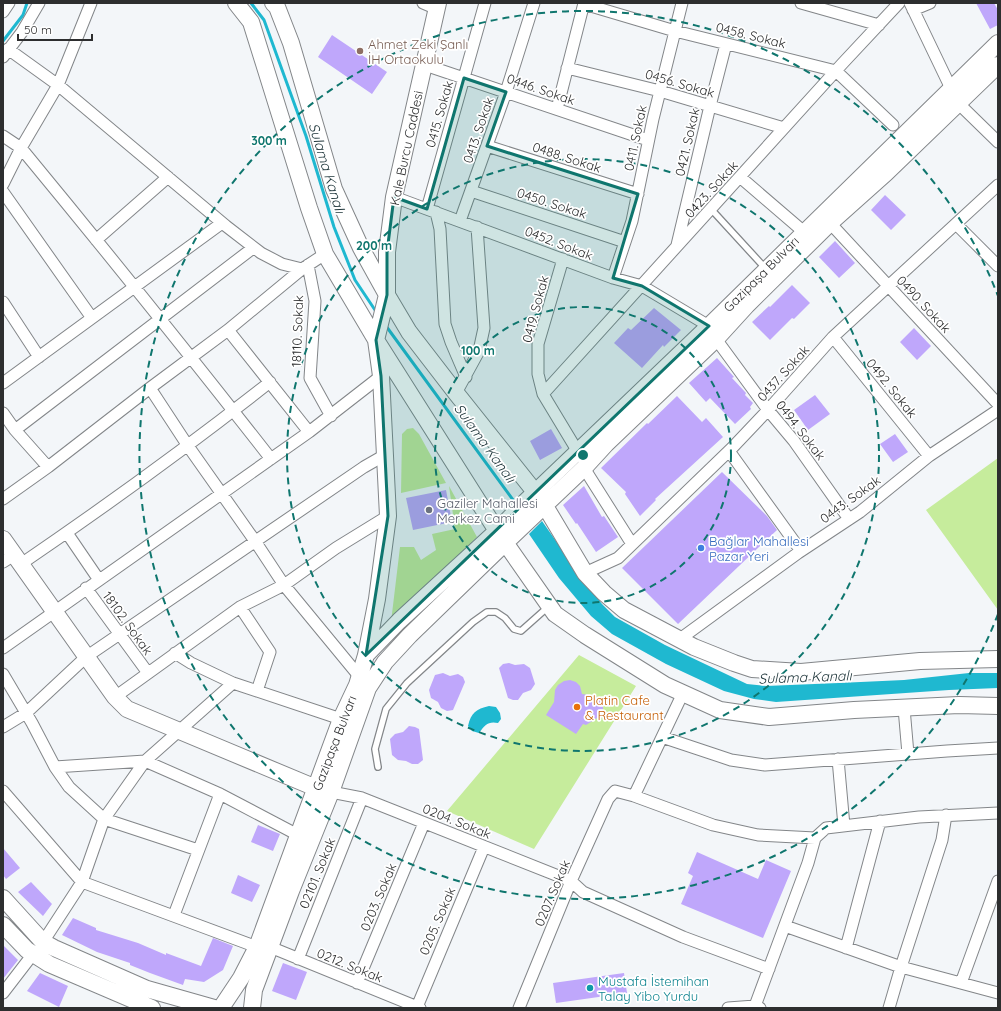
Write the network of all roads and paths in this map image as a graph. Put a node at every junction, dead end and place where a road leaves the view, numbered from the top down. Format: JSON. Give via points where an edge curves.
{"nodes":[{"id":1,"x":9,"y":3,"type":"edge"},
{"id":2,"x":39,"y":3,"type":"edge"},
{"id":3,"x":91,"y":3,"type":"edge"},
{"id":4,"x":236,"y":3,"type":"edge"},
{"id":5,"x":273,"y":3,"type":"edge"},
{"id":6,"x":485,"y":3,"type":"edge"},
{"id":7,"x":534,"y":3,"type":"edge"},
{"id":8,"x":584,"y":3,"type":"edge"},
{"id":9,"x":682,"y":3,"type":"edge"},
{"id":10,"x":802,"y":3,"type":"edge"},
{"id":11,"x":900,"y":3,"type":"edge"},
{"id":12,"x":930,"y":3,"type":"edge"},
{"id":13,"x":433,"y":5,"type":"edge"},
{"id":14,"x":912,"y":6,"type":"edge"},
{"id":15,"x":3,"y":12,"type":"edge"},
{"id":16,"x":879,"y":25,"type":"junction"},
{"id":17,"x":675,"y":30,"type":"junction"},
{"id":18,"x":998,"y":43,"type":"edge"},
{"id":19,"x":726,"y":44,"type":"junction"},
{"id":20,"x":6,"y":53,"type":"edge"},
{"id":21,"x":425,"y":65,"type":"junction"},
{"id":22,"x":998,"y":65,"type":"edge"},
{"id":23,"x":567,"y":68,"type":"junction"},
{"id":24,"x":836,"y":71,"type":"junction"},
{"id":25,"x":464,"y":78,"type":"junction"},
{"id":26,"x":58,"y":85,"type":"junction"},
{"id":27,"x":660,"y":90,"type":"junction"},
{"id":28,"x":506,"y":92,"type":"junction"},
{"id":29,"x":954,"y":96,"type":"junction"},
{"id":30,"x":710,"y":106,"type":"junction"},
{"id":31,"x":557,"y":109,"type":"junction"},
{"id":32,"x":893,"y":125,"type":"dead end"},
{"id":33,"x":784,"y":128,"type":"junction"},
{"id":34,"x":3,"y":136,"type":"edge"},
{"id":35,"x":648,"y":140,"type":"junction"},
{"id":36,"x":998,"y":142,"type":"edge"},
{"id":37,"x":487,"y":146,"type":"junction"},
{"id":38,"x":21,"y":148,"type":"junction"},
{"id":39,"x":168,"y":177,"type":"junction"},
{"id":40,"x":740,"y":177,"type":"junction"},
{"id":41,"x":3,"y":184,"type":"edge"},
{"id":42,"x":998,"y":185,"type":"edge"},
{"id":43,"x":471,"y":191,"type":"junction"},
{"id":44,"x":3,"y":192,"type":"edge"},
{"id":45,"x":638,"y":194,"type":"junction"},
{"id":46,"x":394,"y":197,"type":"junction"},
{"id":47,"x":711,"y":209,"type":"junction"},
{"id":48,"x":432,"y":210,"type":"junction"},
{"id":49,"x":460,"y":221,"type":"junction"},
{"id":50,"x":222,"y":223,"type":"junction"},
{"id":51,"x":830,"y":223,"type":"junction"},
{"id":52,"x":956,"y":224,"type":"junction"},
{"id":53,"x":477,"y":227,"type":"junction"},
{"id":54,"x":804,"y":232,"type":"junction"},
{"id":55,"x":96,"y":240,"type":"junction"},
{"id":56,"x":625,"y":242,"type":"junction"},
{"id":57,"x":677,"y":247,"type":"junction"},
{"id":58,"x":253,"y":248,"type":"junction"},
{"id":59,"x":325,"y":254,"type":"junction"},
{"id":60,"x":563,"y":259,"type":"junction"},
{"id":61,"x":998,"y":266,"type":"edge"},
{"id":62,"x":305,"y":267,"type":"junction"},
{"id":63,"x":766,"y":269,"type":"junction"},
{"id":64,"x":613,"y":278,"type":"junction"},
{"id":65,"x":642,"y":286,"type":"junction"},
{"id":66,"x":889,"y":286,"type":"junction"},
{"id":67,"x":134,"y":287,"type":"junction"},
{"id":68,"x":387,"y":295,"type":"junction"},
{"id":69,"x":3,"y":302,"type":"edge"},
{"id":70,"x":92,"y":318,"type":"junction"},
{"id":71,"x":159,"y":319,"type":"junction"},
{"id":72,"x":228,"y":330,"type":"junction"},
{"id":73,"x":713,"y":333,"type":"junction"},
{"id":74,"x":833,"y":337,"type":"junction"},
{"id":75,"x":376,"y":340,"type":"junction"},
{"id":76,"x":39,"y":357,"type":"junction"},
{"id":77,"x":192,"y":358,"type":"junction"},
{"id":78,"x":381,"y":376,"type":"junction"},
{"id":79,"x":466,"y":377,"type":"junction"},
{"id":80,"x":270,"y":382,"type":"junction"},
{"id":81,"x":3,"y":383,"type":"edge"},
{"id":82,"x":150,"y":388,"type":"junction"},
{"id":83,"x":456,"y":393,"type":"junction"},
{"id":84,"x":543,"y":394,"type":"junction"},
{"id":85,"x":998,"y":404,"type":"edge"},
{"id":86,"x":233,"y":410,"type":"junction"},
{"id":87,"x":768,"y":410,"type":"junction"},
{"id":88,"x":998,"y":410,"type":"edge"},
{"id":89,"x":3,"y":413,"type":"edge"},
{"id":90,"x":330,"y":416,"type":"junction"},
{"id":91,"x":15,"y":430,"type":"junction"},
{"id":92,"x":309,"y":432,"type":"junction"},
{"id":93,"x":188,"y":446,"type":"junction"},
{"id":94,"x":729,"y":451,"type":"junction"},
{"id":95,"x":578,"y":452,"type":"junction"},
{"id":96,"x":385,"y":455,"type":"junction"},
{"id":97,"x":929,"y":456,"type":"junction"},
{"id":98,"x":271,"y":459,"type":"junction"},
{"id":99,"x":48,"y":467,"type":"junction"},
{"id":100,"x":584,"y":468,"type":"junction"},
{"id":101,"x":535,"y":492,"type":"junction"},
{"id":102,"x":221,"y":494,"type":"junction"},
{"id":103,"x":3,"y":499,"type":"edge"},
{"id":104,"x":541,"y":509,"type":"junction"},
{"id":105,"x":388,"y":516,"type":"junction"},
{"id":106,"x":849,"y":519,"type":"junction"},
{"id":107,"x":503,"y":531,"type":"junction"},
{"id":108,"x":67,"y":533,"type":"junction"},
{"id":109,"x":3,"y":539,"type":"edge"},
{"id":110,"x":255,"y":541,"type":"junction"},
{"id":111,"x":632,"y":544,"type":"junction"},
{"id":112,"x":801,"y":551,"type":"junction"},
{"id":113,"x":13,"y":561,"type":"edge"},
{"id":114,"x":585,"y":573,"type":"junction"},
{"id":115,"x":99,"y":580,"type":"junction"},
{"id":116,"x":284,"y":585,"type":"junction"},
{"id":117,"x":86,"y":588,"type":"junction"},
{"id":118,"x":549,"y":605,"type":"junction"},
{"id":119,"x":240,"y":607,"type":"junction"},
{"id":120,"x":53,"y":612,"type":"junction"},
{"id":121,"x":119,"y":634,"type":"junction"},
{"id":122,"x":680,"y":639,"type":"junction"},
{"id":123,"x":3,"y":648,"type":"edge"},
{"id":124,"x":175,"y":654,"type":"junction"},
{"id":125,"x":366,"y":655,"type":"junction"},
{"id":126,"x":86,"y":657,"type":"junction"},
{"id":127,"x":998,"y":659,"type":"edge"},
{"id":128,"x":3,"y":674,"type":"edge"},
{"id":129,"x":148,"y":674,"type":"junction"},
{"id":130,"x":359,"y":676,"type":"junction"},
{"id":131,"x":233,"y":683,"type":"junction"},
{"id":132,"x":257,"y":691,"type":"junction"},
{"id":133,"x":683,"y":693,"type":"junction"},
{"id":134,"x":115,"y":697,"type":"junction"},
{"id":135,"x":998,"y":706,"type":"edge"},
{"id":136,"x":904,"y":708,"type":"junction"},
{"id":137,"x":26,"y":713,"type":"junction"},
{"id":138,"x":341,"y":719,"type":"junction"},
{"id":139,"x":3,"y":727,"type":"edge"},
{"id":140,"x":181,"y":730,"type":"junction"},
{"id":141,"x":662,"y":737,"type":"junction"},
{"id":142,"x":998,"y":748,"type":"edge"},
{"id":143,"x":908,"y":754,"type":"junction"},
{"id":144,"x":838,"y":759,"type":"junction"},
{"id":145,"x":144,"y":761,"type":"junction"},
{"id":146,"x":55,"y":767,"type":"junction"},
{"id":147,"x":378,"y":767,"type":"dead end"},
{"id":148,"x":324,"y":790,"type":"junction"},
{"id":149,"x":3,"y":791,"type":"edge"},
{"id":150,"x":220,"y":794,"type":"junction"},
{"id":151,"x":634,"y":796,"type":"junction"},
{"id":152,"x":362,"y":798,"type":"junction"},
{"id":153,"x":998,"y":813,"type":"edge"},
{"id":154,"x":946,"y":815,"type":"junction"},
{"id":155,"x":104,"y":818,"type":"junction"},
{"id":156,"x":880,"y":821,"type":"junction"},
{"id":157,"x":424,"y":823,"type":"junction"},
{"id":158,"x":844,"y":826,"type":"junction"},
{"id":159,"x":298,"y":835,"type":"junction"},
{"id":160,"x":815,"y":838,"type":"junction"},
{"id":161,"x":484,"y":847,"type":"junction"},
{"id":162,"x":198,"y":850,"type":"junction"},
{"id":163,"x":82,"y":882,"type":"junction"},
{"id":164,"x":571,"y":882,"type":"junction"},
{"id":165,"x":998,"y":882,"type":"edge"},
{"id":166,"x":3,"y":898,"type":"edge"},
{"id":167,"x":174,"y":915,"type":"junction"},
{"id":168,"x":3,"y":925,"type":"edge"},
{"id":169,"x":785,"y":926,"type":"junction"},
{"id":170,"x":264,"y":947,"type":"junction"},
{"id":171,"x":38,"y":948,"type":"junction"},
{"id":172,"x":846,"y":948,"type":"junction"},
{"id":173,"x":298,"y":959,"type":"junction"},
{"id":174,"x":901,"y":967,"type":"junction"},
{"id":175,"x":769,"y":969,"type":"junction"},
{"id":176,"x":357,"y":983,"type":"junction"},
{"id":177,"x":961,"y":983,"type":"junction"},
{"id":178,"x":3,"y":993,"type":"edge"},
{"id":179,"x":998,"y":993,"type":"edge"},
{"id":180,"x":418,"y":1007,"type":"edge"},
{"id":181,"x":758,"y":1007,"type":"edge"},
{"id":182,"x":152,"y":1008,"type":"edge"},
{"id":183,"x":214,"y":1008,"type":"edge"},
{"id":184,"x":221,"y":1008,"type":"edge"},
{"id":185,"x":252,"y":1008,"type":"edge"},
{"id":186,"x":519,"y":1008,"type":"edge"},
{"id":187,"x":728,"y":1008,"type":"edge"},
{"id":188,"x":889,"y":1008,"type":"edge"}],
"edges":[{"from":1,"to":15,"type":"street"},
{"from":2,"to":20,"type":"street"},
{"from":3,"to":26,"type":"street"},
{"from":4,"to":59,"type":"street","via":[[250,22]]},
{"from":5,"to":68,"type":"street","via":[[291,43],[334,189],[361,248]]},
{"from":6,"to":25,"type":"street","name":"0415. Sokak"},
{"from":7,"to":28,"type":"street","name":"0413. Sokak"},
{"from":8,"to":17,"type":"street","name":"0458. Sokak"},
{"from":8,"to":23,"type":"street"},
{"from":9,"to":17,"type":"street","name":"0411. Sokak"},
{"from":10,"to":16,"type":"street"},
{"from":11,"to":16,"type":"street","name":"0423. Sokak"},
{"from":12,"to":14,"type":"street"},
{"from":13,"to":21,"type":"street","name":"Kale Burcu Caddesi"},
{"from":14,"to":29,"type":"street"},
{"from":16,"to":24,"type":"street","name":"0423. Sokak"},
{"from":17,"to":19,"type":"street","name":"0458. Sokak"},
{"from":17,"to":27,"type":"street","name":"0411. Sokak"},
{"from":18,"to":29,"type":"street","name":"Gazipaşa Bulvarı"},
{"from":19,"to":24,"type":"street","name":"0458. Sokak"},
{"from":19,"to":30,"type":"street","name":"0421. Sokak"},
{"from":20,"to":26,"type":"street"},
{"from":21,"to":25,"type":"street","name":"0446. Sokak"},
{"from":21,"to":46,"type":"street","name":"Kale Burcu Caddesi"},
{"from":22,"to":29,"type":"street","name":"Gazipaşa Bulvarı"},
{"from":23,"to":27,"type":"street","name":"0456. Sokak"},
{"from":23,"to":31,"type":"street"},
{"from":24,"to":32,"type":"street","name":"0458. Sokak"},
{"from":24,"to":33,"type":"street","name":"0423. Sokak"},
{"from":25,"to":28,"type":"street","name":"0446. Sokak"},
{"from":25,"to":48,"type":"street","name":"0415. Sokak"},
{"from":26,"to":38,"type":"street"},
{"from":26,"to":39,"type":"street"},
{"from":27,"to":30,"type":"street","name":"0456. Sokak"},
{"from":27,"to":35,"type":"street","name":"0411. Sokak"},
{"from":28,"to":31,"type":"street","name":"0446. Sokak"},
{"from":28,"to":37,"type":"street","name":"0413. Sokak"},
{"from":29,"to":36,"type":"street"},
{"from":29,"to":51,"type":"street","name":"Gazipaşa Bulvarı","via":[[886,173]]},
{"from":29,"to":54,"type":"street","name":"Gazipaşa Bulvarı"},
{"from":30,"to":33,"type":"street","name":"0456. Sokak"},
{"from":30,"to":57,"type":"street","name":"0421. Sokak"},
{"from":31,"to":35,"type":"street","name":"0446. Sokak"},
{"from":33,"to":40,"type":"street","name":"0423. Sokak"},
{"from":34,"to":38,"type":"street"},
{"from":35,"to":45,"type":"street","name":"0411. Sokak"},
{"from":37,"to":43,"type":"street","name":"0413. Sokak"},
{"from":37,"to":45,"type":"street","name":"0488. Sokak"},
{"from":38,"to":41,"type":"street"},
{"from":38,"to":55,"type":"street"},
{"from":39,"to":50,"type":"street"},
{"from":39,"to":55,"type":"street"},
{"from":40,"to":47,"type":"street","name":"0423. Sokak"},
{"from":40,"to":54,"type":"street"},
{"from":42,"to":52,"type":"street","name":"0437. Sokak"},
{"from":43,"to":49,"type":"street","name":"0413. Sokak"},
{"from":43,"to":56,"type":"street","name":"0450. Sokak"},
{"from":44,"to":70,"type":"street"},
{"from":45,"to":56,"type":"street","name":"0411. Sokak"},
{"from":46,"to":48,"type":"street","name":"0452. Sokak"},
{"from":46,"to":68,"type":"street","name":"Kale Burcu Caddesi","via":[[387,252]]},
{"from":47,"to":57,"type":"street","name":"0423. Sokak"},
{"from":47,"to":63,"type":"lane"},
{"from":48,"to":49,"type":"street","name":"0452. Sokak"},
{"from":48,"to":79,"type":"street","via":[[440,229],[445,324]]},
{"from":49,"to":53,"type":"street","name":"0452. Sokak"},
{"from":50,"to":58,"type":"street"},
{"from":50,"to":67,"type":"street"},
{"from":51,"to":66,"type":"street","name":"0490. Sokak"},
{"from":51,"to":73,"type":"street","name":"Gazipaşa Bulvarı","via":[[747,305]]},
{"from":52,"to":61,"type":"street"},
{"from":52,"to":66,"type":"street","name":"0437. Sokak"},
{"from":53,"to":60,"type":"street","name":"0452. Sokak"},
{"from":53,"to":79,"type":"street","via":[[484,328],[479,351]]},
{"from":54,"to":63,"type":"street","name":"Gazipaşa Bulvarı"},
{"from":55,"to":67,"type":"street"},
{"from":56,"to":64,"type":"street","name":"0411. Sokak"},
{"from":57,"to":65,"type":"street","name":"0423. Sokak"},
{"from":58,"to":62,"type":"street","via":[[282,264]]},
{"from":58,"to":71,"type":"street"},
{"from":59,"to":62,"type":"street"},
{"from":59,"to":75,"type":"street"},
{"from":60,"to":64,"type":"street","name":"0452. Sokak"},
{"from":60,"to":84,"type":"street","name":"0419. Sokak","via":[[538,344],[538,374]]},
{"from":62,"to":72,"type":"street"},
{"from":62,"to":90,"type":"street","name":"18110. Sokak","via":[[315,301],[310,378]]},
{"from":63,"to":73,"type":"street","name":"Gazipaşa Bulvarı"},
{"from":64,"to":65,"type":"street","name":"0452. Sokak"},
{"from":65,"to":73,"type":"street","name":"0452. Sokak"},
{"from":65,"to":84,"type":"street","name":"0423. Sokak"},
{"from":66,"to":74,"type":"street","name":"0437. Sokak"},
{"from":66,"to":85,"type":"street","name":"0490. Sokak"},
{"from":67,"to":70,"type":"street"},
{"from":67,"to":71,"type":"street"},
{"from":68,"to":75,"type":"street","name":"Kale Burcu Caddesi"},
{"from":68,"to":83,"type":"street","via":[[409,332]]},
{"from":69,"to":76,"type":"street"},
{"from":70,"to":76,"type":"street"},
{"from":71,"to":77,"type":"street"},
{"from":71,"to":91,"type":"street"},
{"from":72,"to":77,"type":"street"},
{"from":72,"to":80,"type":"street"},
{"from":73,"to":87,"type":"street","name":"0494. Sokak"},
{"from":73,"to":95,"type":"street","name":"Gazipaşa Bulvarı"},
{"from":73,"to":100,"type":"street","name":"Gazipaşa Bulvarı"},
{"from":74,"to":87,"type":"street","name":"0437. Sokak"},
{"from":74,"to":97,"type":"street","name":"0492. Sokak"},
{"from":75,"to":78,"type":"street"},
{"from":75,"to":107,"type":"street"},
{"from":76,"to":81,"type":"street"},
{"from":77,"to":82,"type":"street"},
{"from":77,"to":86,"type":"street"},
{"from":78,"to":90,"type":"street"},
{"from":78,"to":96,"type":"street"},
{"from":79,"to":83,"type":"street"},
{"from":80,"to":86,"type":"street"},
{"from":80,"to":92,"type":"street"},
{"from":82,"to":93,"type":"street"},
{"from":82,"to":99,"type":"street"},
{"from":83,"to":101,"type":"street"},
{"from":84,"to":95,"type":"street","name":"0419. Sokak"},
{"from":86,"to":93,"type":"street"},
{"from":86,"to":98,"type":"street"},
{"from":87,"to":94,"type":"street","name":"0437. Sokak"},
{"from":87,"to":106,"type":"street","name":"0494. Sokak","via":[[794,441]]},
{"from":88,"to":97,"type":"street","name":"0443. Sokak"},
{"from":89,"to":91,"type":"street"},
{"from":90,"to":92,"type":"street"},
{"from":91,"to":99,"type":"street"},
{"from":92,"to":98,"type":"street"},
{"from":93,"to":102,"type":"street"},
{"from":93,"to":108,"type":"street"},
{"from":94,"to":111,"type":"street","name":"0437. Sokak"},
{"from":94,"to":112,"type":"street"},
{"from":95,"to":101,"type":"street","name":"Gazipaşa Bulvarı"},
{"from":96,"to":105,"type":"street"},
{"from":96,"to":110,"type":"street"},
{"from":97,"to":106,"type":"street","name":"0443. Sokak"},
{"from":98,"to":102,"type":"street"},
{"from":99,"to":103,"type":"street"},
{"from":100,"to":104,"type":"street","name":"Gazipaşa Bulvarı"},
{"from":100,"to":111,"type":"street"},
{"from":101,"to":107,"type":"street","name":"Gazipaşa Bulvarı"},
{"from":102,"to":110,"type":"street"},
{"from":102,"to":115,"type":"street"},
{"from":104,"to":107,"type":"street","name":"Gazipaşa Bulvarı","via":[[520,529]]},
{"from":104,"to":114,"type":"street"},
{"from":105,"to":116,"type":"street","via":[[336,548]]},
{"from":105,"to":125,"type":"street","via":[[377,599]]},
{"from":106,"to":112,"type":"street","name":"0443. Sokak"},
{"from":107,"to":118,"type":"street"},
{"from":107,"to":125,"type":"street","name":"Gazipaşa Bulvarı","via":[[399,621]]},
{"from":107,"to":148,"type":"street","name":"Gazipaşa Bulvarı","via":[[385,662],[368,688]]},
{"from":108,"to":113,"type":"street"},
{"from":108,"to":115,"type":"street","name":"18102. Sokak"},
{"from":109,"to":113,"type":"street"},
{"from":110,"to":116,"type":"street"},
{"from":110,"to":121,"type":"street"},
{"from":111,"to":114,"type":"street","name":"0437. Sokak","via":[[618,558]]},
{"from":112,"to":122,"type":"street","name":"0443. Sokak"},
{"from":113,"to":120,"type":"street"},
{"from":114,"to":122,"type":"street","via":[[624,610]]},
{"from":115,"to":117,"type":"street"},
{"from":116,"to":119,"type":"street"},
{"from":116,"to":130,"type":"street"},
{"from":117,"to":120,"type":"street"},
{"from":117,"to":121,"type":"street","name":"18102. Sokak"},
{"from":118,"to":133,"type":"street","via":[[555,614],[585,635]]},
{"from":118,"to":147,"type":"lane","via":[[521,631],[514,629],[496,612],[487,612],[407,682],[386,709],[374,749]]},
{"from":119,"to":124,"type":"street"},
{"from":119,"to":132,"type":"street","via":[[270,652]]},
{"from":120,"to":123,"type":"street"},
{"from":120,"to":126,"type":"street"},
{"from":121,"to":126,"type":"street"},
{"from":121,"to":129,"type":"street","name":"18102. Sokak"},
{"from":122,"to":127,"type":"street","via":[[752,669],[801,672],[920,661]]},
{"from":124,"to":129,"type":"street"},
{"from":124,"to":131,"type":"street"},
{"from":125,"to":130,"type":"street","name":"Gazipaşa Bulvarı"},
{"from":126,"to":134,"type":"street"},
{"from":126,"to":137,"type":"street"},
{"from":128,"to":137,"type":"street"},
{"from":129,"to":134,"type":"street"},
{"from":130,"to":138,"type":"street","name":"Gazipaşa Bulvarı"},
{"from":131,"to":132,"type":"street"},
{"from":131,"to":140,"type":"street"},
{"from":132,"to":138,"type":"street"},
{"from":133,"to":136,"type":"street","via":[[720,710],[769,717]]},
{"from":133,"to":141,"type":"street"},
{"from":134,"to":140,"type":"street","via":[[127,708]]},
{"from":135,"to":136,"type":"street"},
{"from":136,"to":143,"type":"street"},
{"from":137,"to":139,"type":"street"},
{"from":137,"to":146,"type":"street"},
{"from":138,"to":148,"type":"street","name":"Gazipaşa Bulvarı"},
{"from":140,"to":145,"type":"street"},
{"from":140,"to":148,"type":"street"},
{"from":141,"to":144,"type":"street","via":[[731,760],[765,765]]},
{"from":141,"to":151,"type":"street"},
{"from":142,"to":143,"type":"street"},
{"from":143,"to":144,"type":"street"},
{"from":144,"to":158,"type":"street"},
{"from":145,"to":146,"type":"street"},
{"from":145,"to":150,"type":"street"},
{"from":145,"to":155,"type":"street"},
{"from":146,"to":155,"type":"street","via":[[69,787]]},
{"from":148,"to":152,"type":"street","name":"0204. Sokak"},
{"from":148,"to":159,"type":"street","name":"Gazipaşa Bulvarı"},
{"from":148,"to":170,"type":"street","name":"Gazipaşa Bulvarı","via":[[291,891]]},
{"from":149,"to":163,"type":"street"},
{"from":150,"to":159,"type":"street"},
{"from":150,"to":162,"type":"street"},
{"from":151,"to":160,"type":"street","via":[[713,826],[758,835]]},
{"from":151,"to":164,"type":"street","name":"0207. Sokak","via":[[616,791],[608,799]]},
{"from":152,"to":157,"type":"street","name":"0204. Sokak"},
{"from":152,"to":173,"type":"street","name":"02101. Sokak"},
{"from":153,"to":154,"type":"street"},
{"from":154,"to":156,"type":"street"},
{"from":154,"to":174,"type":"street","via":[[942,840]]},
{"from":155,"to":162,"type":"street"},
{"from":155,"to":163,"type":"street"},
{"from":156,"to":158,"type":"street"},
{"from":156,"to":172,"type":"street"},
{"from":157,"to":161,"type":"street","name":"0204. Sokak"},
{"from":157,"to":176,"type":"street","name":"0203. Sokak"},
{"from":158,"to":160,"type":"street","via":[[826,828]]},
{"from":159,"to":170,"type":"street","name":"Gazipaşa Bulvarı"},
{"from":160,"to":169,"type":"street"},
{"from":161,"to":164,"type":"street","name":"0204. Sokak"},
{"from":161,"to":180,"type":"street","name":"0205. Sokak"},
{"from":162,"to":167,"type":"street"},
{"from":163,"to":167,"type":"street","name":"0212. Sokak"},
{"from":163,"to":171,"type":"street"},
{"from":164,"to":175,"type":"street","name":"0204. Sokak","via":[[583,892],[683,937]]},
{"from":164,"to":186,"type":"street","name":"0207. Sokak"},
{"from":165,"to":177,"type":"street"},
{"from":166,"to":171,"type":"street"},
{"from":167,"to":170,"type":"street","name":"0212. Sokak"},
{"from":168,"to":171,"type":"street","via":[[27,950]]},
{"from":169,"to":172,"type":"street"},
{"from":169,"to":175,"type":"street"},
{"from":170,"to":173,"type":"street","name":"0212. Sokak"},
{"from":170,"to":184,"type":"street","name":"Gazipaşa Bulvarı"},
{"from":170,"to":185,"type":"street","name":"Gazipaşa Bulvarı"},
{"from":171,"to":178,"type":"street"},
{"from":171,"to":182,"type":"street","via":[[49,964]]},
{"from":171,"to":183,"type":"street","via":[[54,948],[147,989]]},
{"from":172,"to":174,"type":"street"},
{"from":173,"to":176,"type":"street","name":"0212. Sokak"},
{"from":174,"to":177,"type":"street"},
{"from":174,"to":188,"type":"street"},
{"from":175,"to":181,"type":"street"},
{"from":176,"to":180,"type":"street","name":"0212. Sokak"},
{"from":177,"to":179,"type":"street"},
{"from":181,"to":187,"type":"street"}]}
